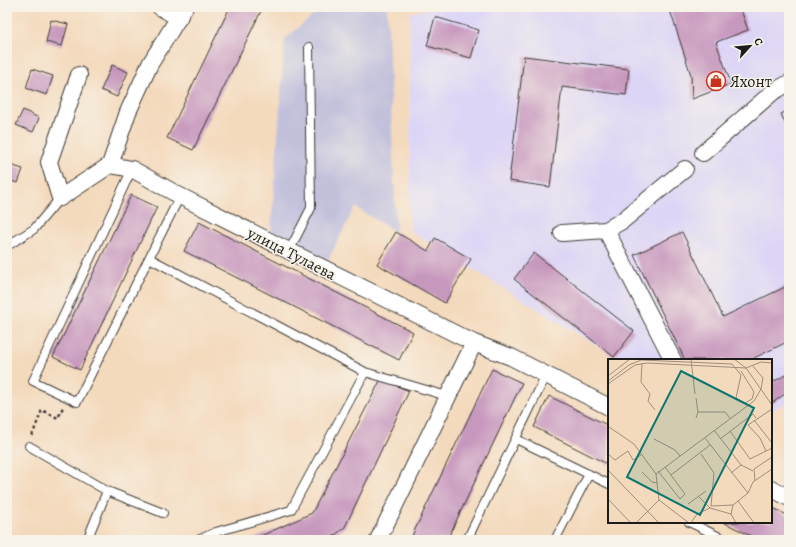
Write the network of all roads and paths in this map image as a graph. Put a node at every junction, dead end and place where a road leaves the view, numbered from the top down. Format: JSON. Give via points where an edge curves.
{"nodes":[{"id":1,"x":160,"y":7,"type":"edge"},
{"id":2,"x":182,"y":12,"type":"edge"},
{"id":3,"x":309,"y":47,"type":"dead end"},
{"id":4,"x":79,"y":76,"type":"dead end"},
{"id":5,"x":789,"y":83,"type":"edge"},
{"id":6,"x":703,"y":153,"type":"dead end"},
{"id":7,"x":110,"y":165,"type":"junction"},
{"id":8,"x":132,"y":169,"type":"junction"},
{"id":9,"x":685,"y":169,"type":"dead end"},
{"id":10,"x":180,"y":196,"type":"junction"},
{"id":11,"x":60,"y":198,"type":"junction"},
{"id":12,"x":606,"y":230,"type":"junction"},
{"id":13,"x":562,"y":232,"type":"dead end"},
{"id":14,"x":7,"y":246,"type":"edge"},
{"id":15,"x":289,"y":251,"type":"junction"},
{"id":16,"x":149,"y":258,"type":"junction"},
{"id":17,"x":474,"y":343,"type":"junction"},
{"id":18,"x":672,"y":359,"type":"edge"},
{"id":19,"x":365,"y":372,"type":"junction"},
{"id":20,"x":546,"y":375,"type":"junction"},
{"id":21,"x":447,"y":396,"type":"junction"},
{"id":22,"x":67,"y":398,"type":"junction"},
{"id":23,"x":608,"y":406,"type":"edge"},
{"id":24,"x":516,"y":439,"type":"junction"},
{"id":25,"x":29,"y":446,"type":"joint"},
{"id":26,"x":589,"y":474,"type":"junction"},
{"id":27,"x":608,"y":484,"type":"edge"},
{"id":28,"x":772,"y":489,"type":"edge"},
{"id":29,"x":107,"y":492,"type":"junction"},
{"id":30,"x":789,"y":498,"type":"edge"},
{"id":31,"x":163,"y":513,"type":"dead end"},
{"id":32,"x":691,"y":523,"type":"edge"},
{"id":33,"x":87,"y":540,"type":"edge"},
{"id":34,"x":198,"y":540,"type":"edge"},
{"id":35,"x":378,"y":540,"type":"edge"},
{"id":36,"x":467,"y":540,"type":"edge"},
{"id":37,"x":556,"y":540,"type":"edge"},
{"id":38,"x":726,"y":540,"type":"edge"}],
"edges":[{"from":1,"to":2,"type":"street"},
{"from":2,"to":7,"type":"street","via":[[150,64],[128,112]]},
{"from":3,"to":15,"type":"lane","via":[[311,208]]},
{"from":4,"to":11,"type":"street","via":[[49,162]]},
{"from":5,"to":6,"type":"street","via":[[773,92]]},
{"from":7,"to":8,"type":"street","name":"улица Тулаева"},
{"from":7,"to":11,"type":"street"},
{"from":8,"to":10,"type":"street","name":"улица Тулаева"},
{"from":8,"to":22,"type":"lane","via":[[33,381]]},
{"from":9,"to":12,"type":"street","via":[[622,221]]},
{"from":10,"to":15,"type":"street","name":"улица Тулаева"},
{"from":10,"to":16,"type":"lane"},
{"from":11,"to":14,"type":"lane","via":[[34,229]]},
{"from":12,"to":13,"type":"street"},
{"from":12,"to":18,"type":"street"},
{"from":15,"to":17,"type":"street","name":"улица Тулаева"},
{"from":16,"to":19,"type":"lane"},
{"from":16,"to":22,"type":"lane","via":[[77,402]]},
{"from":17,"to":20,"type":"street","name":"улица Тулаева"},
{"from":17,"to":21,"type":"street"},
{"from":19,"to":21,"type":"lane"},
{"from":19,"to":34,"type":"lane","via":[[291,510],[216,532]]},
{"from":20,"to":23,"type":"street","name":"улица Тулаева"},
{"from":20,"to":24,"type":"lane"},
{"from":21,"to":35,"type":"street"},
{"from":22,"to":25,"type":"path","via":[[58,418],[42,410]]},
{"from":24,"to":26,"type":"lane"},
{"from":24,"to":36,"type":"lane"},
{"from":25,"to":29,"type":"lane"},
{"from":26,"to":27,"type":"lane"},
{"from":26,"to":37,"type":"lane"},
{"from":28,"to":30,"type":"street"},
{"from":29,"to":31,"type":"lane"},
{"from":29,"to":33,"type":"lane"},
{"from":32,"to":38,"type":"lane"}]}
